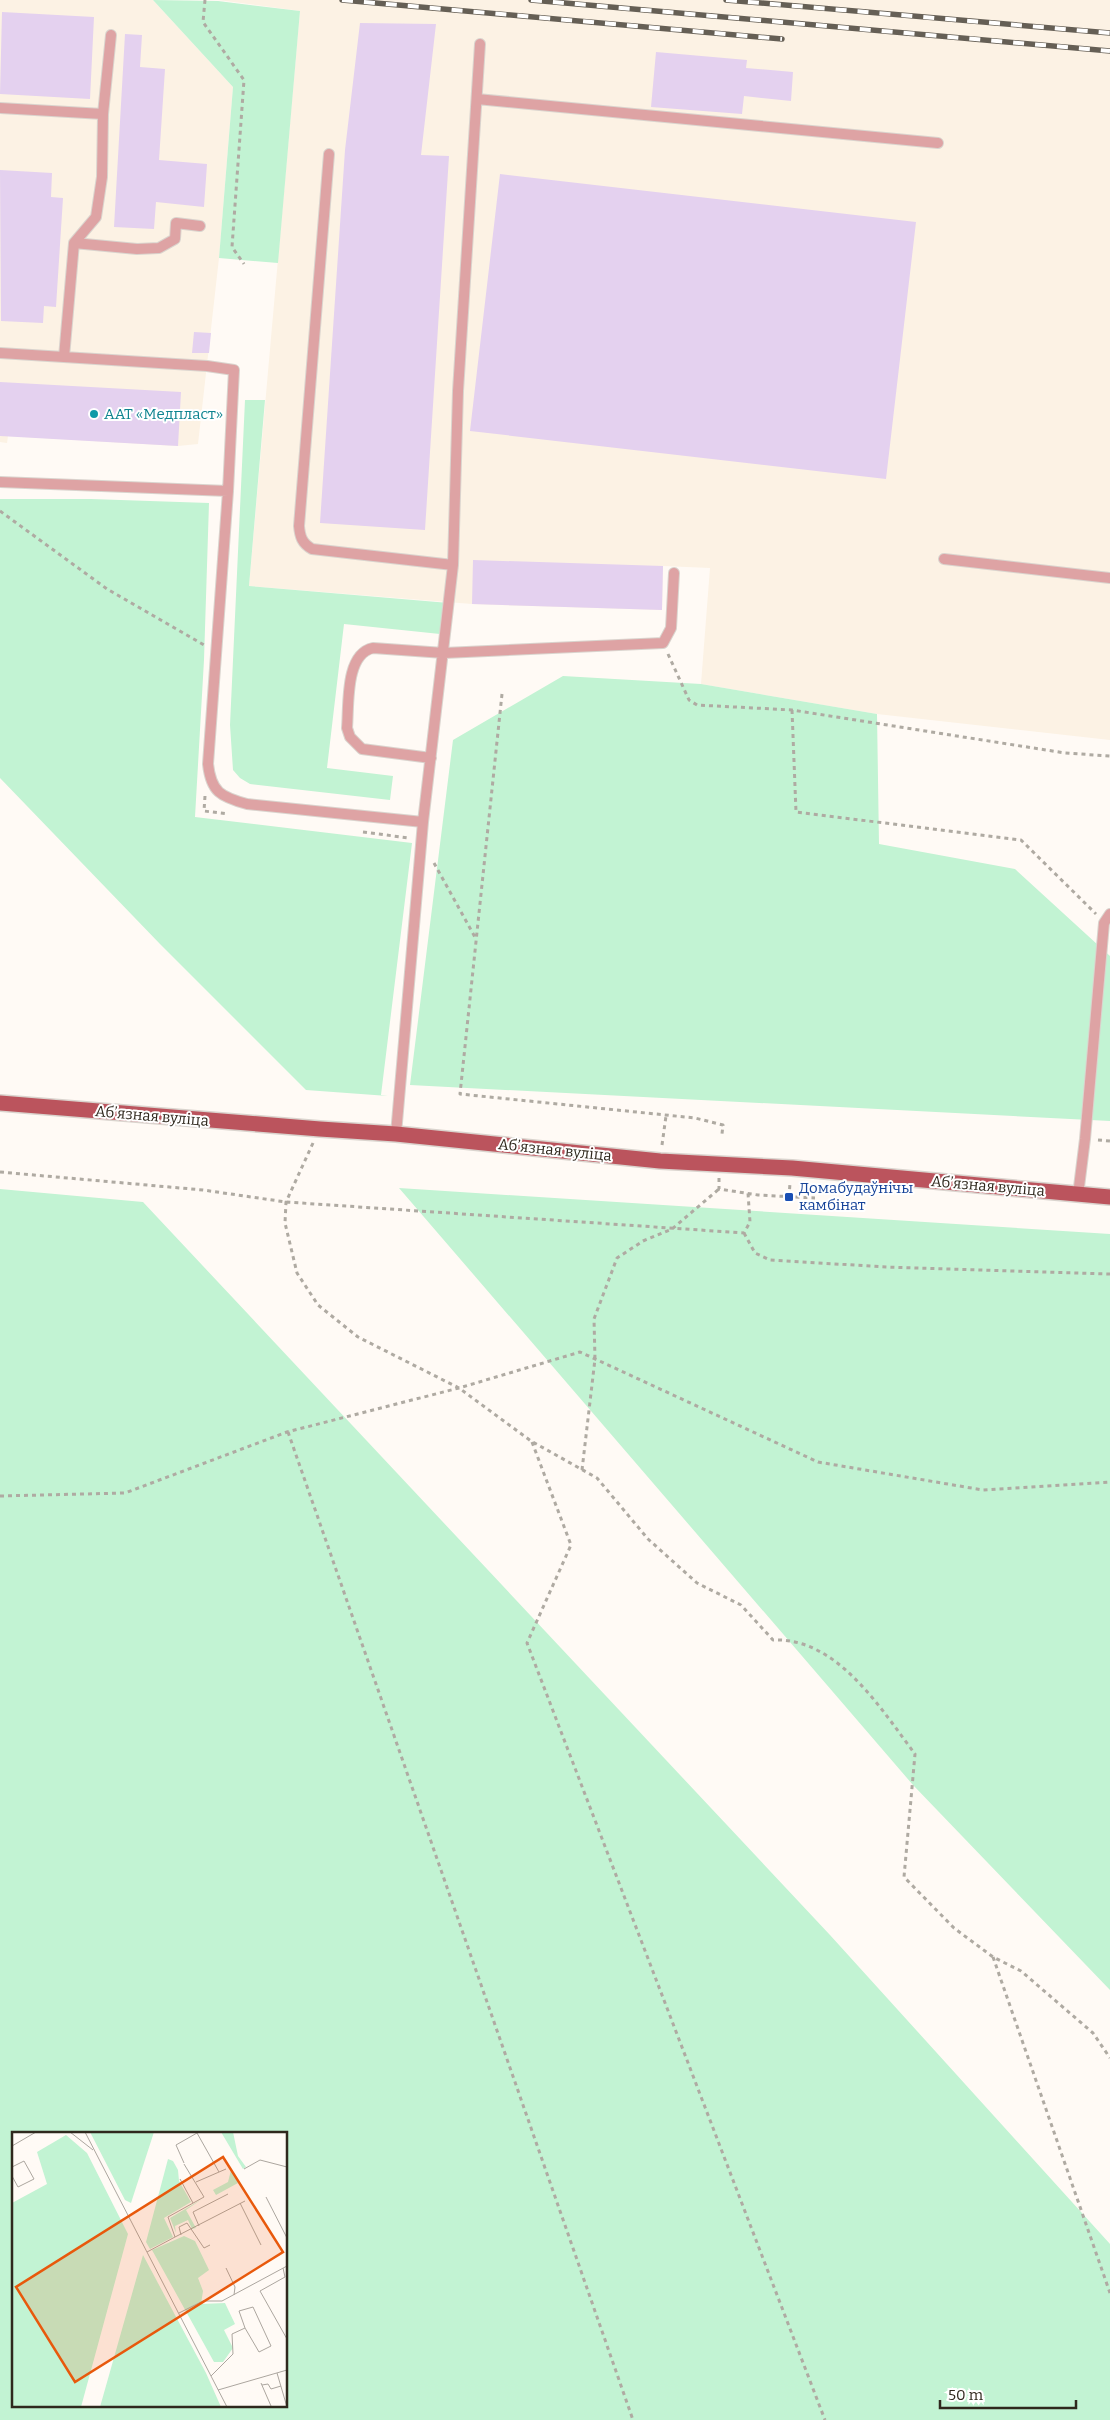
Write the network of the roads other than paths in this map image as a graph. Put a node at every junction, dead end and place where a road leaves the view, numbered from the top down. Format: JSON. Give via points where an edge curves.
{"nodes":[{"id":1,"x":112,"y":36,"type":"dead end"},
{"id":2,"x":480,"y":44,"type":"dead end"},
{"id":3,"x":477,"y":99,"type":"junction"},
{"id":4,"x":0,"y":108,"type":"edge"},
{"id":5,"x":103,"y":114,"type":"junction"},
{"id":6,"x":938,"y":143,"type":"dead end"},
{"id":7,"x":329,"y":154,"type":"dead end"},
{"id":8,"x":200,"y":226,"type":"dead end"},
{"id":9,"x":74,"y":243,"type":"junction"},
{"id":10,"x":0,"y":353,"type":"edge"},
{"id":11,"x":64,"y":357,"type":"junction"},
{"id":12,"x":0,"y":482,"type":"edge"},
{"id":13,"x":228,"y":491,"type":"junction"},
{"id":14,"x":944,"y":559,"type":"dead end"},
{"id":15,"x":453,"y":565,"type":"junction"},
{"id":16,"x":674,"y":573,"type":"dead end"},
{"id":17,"x":1110,"y":578,"type":"edge"},
{"id":18,"x":444,"y":653,"type":"junction"},
{"id":19,"x":431,"y":758,"type":"junction"},
{"id":20,"x":423,"y":822,"type":"junction"},
{"id":21,"x":1107,"y":918,"type":"edge"},
{"id":22,"x":0,"y":1103,"type":"edge"},
{"id":23,"x":396,"y":1134,"type":"junction"},
{"id":24,"x":1078,"y":1195,"type":"junction"},
{"id":25,"x":1110,"y":1197,"type":"edge"}],
"edges":[{"from":1,"to":5,"type":"lane"},
{"from":2,"to":3,"type":"lane"},
{"from":3,"to":6,"type":"lane"},
{"from":3,"to":15,"type":"lane","via":[[458,391]]},
{"from":4,"to":5,"type":"lane"},
{"from":5,"to":9,"type":"lane","via":[[102,177],[96,217]]},
{"from":7,"to":15,"type":"lane","via":[[300,537],[312,550]]},
{"from":8,"to":9,"type":"lane","via":[[176,224],[175,239],[159,248]]},
{"from":9,"to":11,"type":"lane"},
{"from":10,"to":11,"type":"lane"},
{"from":11,"to":13,"type":"lane","via":[[234,370]]},
{"from":12,"to":13,"type":"lane"},
{"from":13,"to":20,"type":"lane","via":[[208,764],[210,781],[221,794],[247,804]]},
{"from":14,"to":17,"type":"lane"},
{"from":15,"to":18,"type":"lane"},
{"from":16,"to":18,"type":"lane","via":[[671,628],[663,643]]},
{"from":18,"to":19,"type":"lane"},
{"from":18,"to":19,"type":"lane","via":[[372,648],[363,650],[352,670],[347,728],[356,744],[362,748]]},
{"from":19,"to":20,"type":"lane"},
{"from":20,"to":23,"type":"lane"},
{"from":21,"to":24,"type":"lane"},
{"from":22,"to":23,"type":"main road","name":"Абʼязная вуліца"},
{"from":23,"to":24,"type":"main road","name":"Абʼязная вуліца","via":[[660,1161],[719,1163]]},
{"from":24,"to":25,"type":"main road","name":"Абʼязная вуліца"}]}
